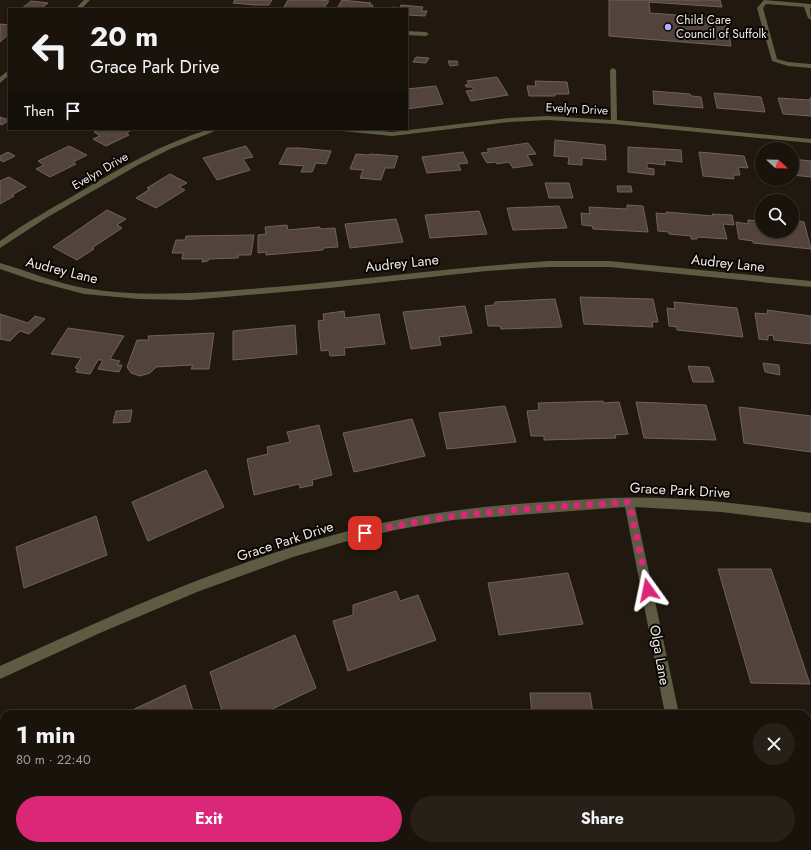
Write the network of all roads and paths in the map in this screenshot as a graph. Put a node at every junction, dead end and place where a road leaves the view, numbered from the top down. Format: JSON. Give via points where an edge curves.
{"nodes":[{"id":1,"x":87,"y":0,"type":"edge"},
{"id":2,"x":808,"y":6,"type":"edge"},
{"id":3,"x":79,"y":8,"type":"edge"},
{"id":4,"x":811,"y":18,"type":"edge"},
{"id":5,"x":408,"y":33,"type":"edge"},
{"id":6,"x":426,"y":34,"type":"dead end"},
{"id":7,"x":811,"y":66,"type":"edge"},
{"id":8,"x":613,"y":70,"type":"dead end"},
{"id":9,"x":8,"y":73,"type":"edge"},
{"id":10,"x":0,"y":81,"type":"edge"},
{"id":11,"x":614,"y":122,"type":"junction"},
{"id":12,"x":213,"y":130,"type":"edge"},
{"id":13,"x":352,"y":130,"type":"edge"},
{"id":14,"x":811,"y":141,"type":"edge"},
{"id":15,"x":0,"y":245,"type":"edge"},
{"id":16,"x":0,"y":266,"type":"edge"},
{"id":17,"x":811,"y":284,"type":"edge"},
{"id":18,"x":629,"y":502,"type":"junction"},
{"id":19,"x":811,"y":518,"type":"edge"},
{"id":20,"x":0,"y":673,"type":"edge"},
{"id":21,"x":671,"y":710,"type":"edge"}],
"edges":[{"from":1,"to":3,"type":"street"},
{"from":2,"to":4,"type":"street"},
{"from":2,"to":7,"type":"street","via":[[764,2],[760,8],[774,60]]},
{"from":5,"to":6,"type":"street"},
{"from":8,"to":11,"type":"street"},
{"from":9,"to":10,"type":"street"},
{"from":11,"to":13,"type":"street","name":"Evelyn Drive","via":[[548,118],[392,134]]},
{"from":11,"to":14,"type":"street","name":"Evelyn Drive"},
{"from":12,"to":15,"type":"street","name":"Evelyn Drive","via":[[163,148],[23,228]]},
{"from":16,"to":17,"type":"street","name":"Audrey Lane","via":[[84,291],[139,296],[190,297],[548,264],[609,264]]},
{"from":18,"to":19,"type":"street","name":"Grace Park Drive","via":[[715,506]]},
{"from":18,"to":20,"type":"street","name":"Grace Park Drive","via":[[473,513],[395,525],[304,549],[206,583],[105,624]]},
{"from":18,"to":21,"type":"street","name":"Olga Lane"}]}
